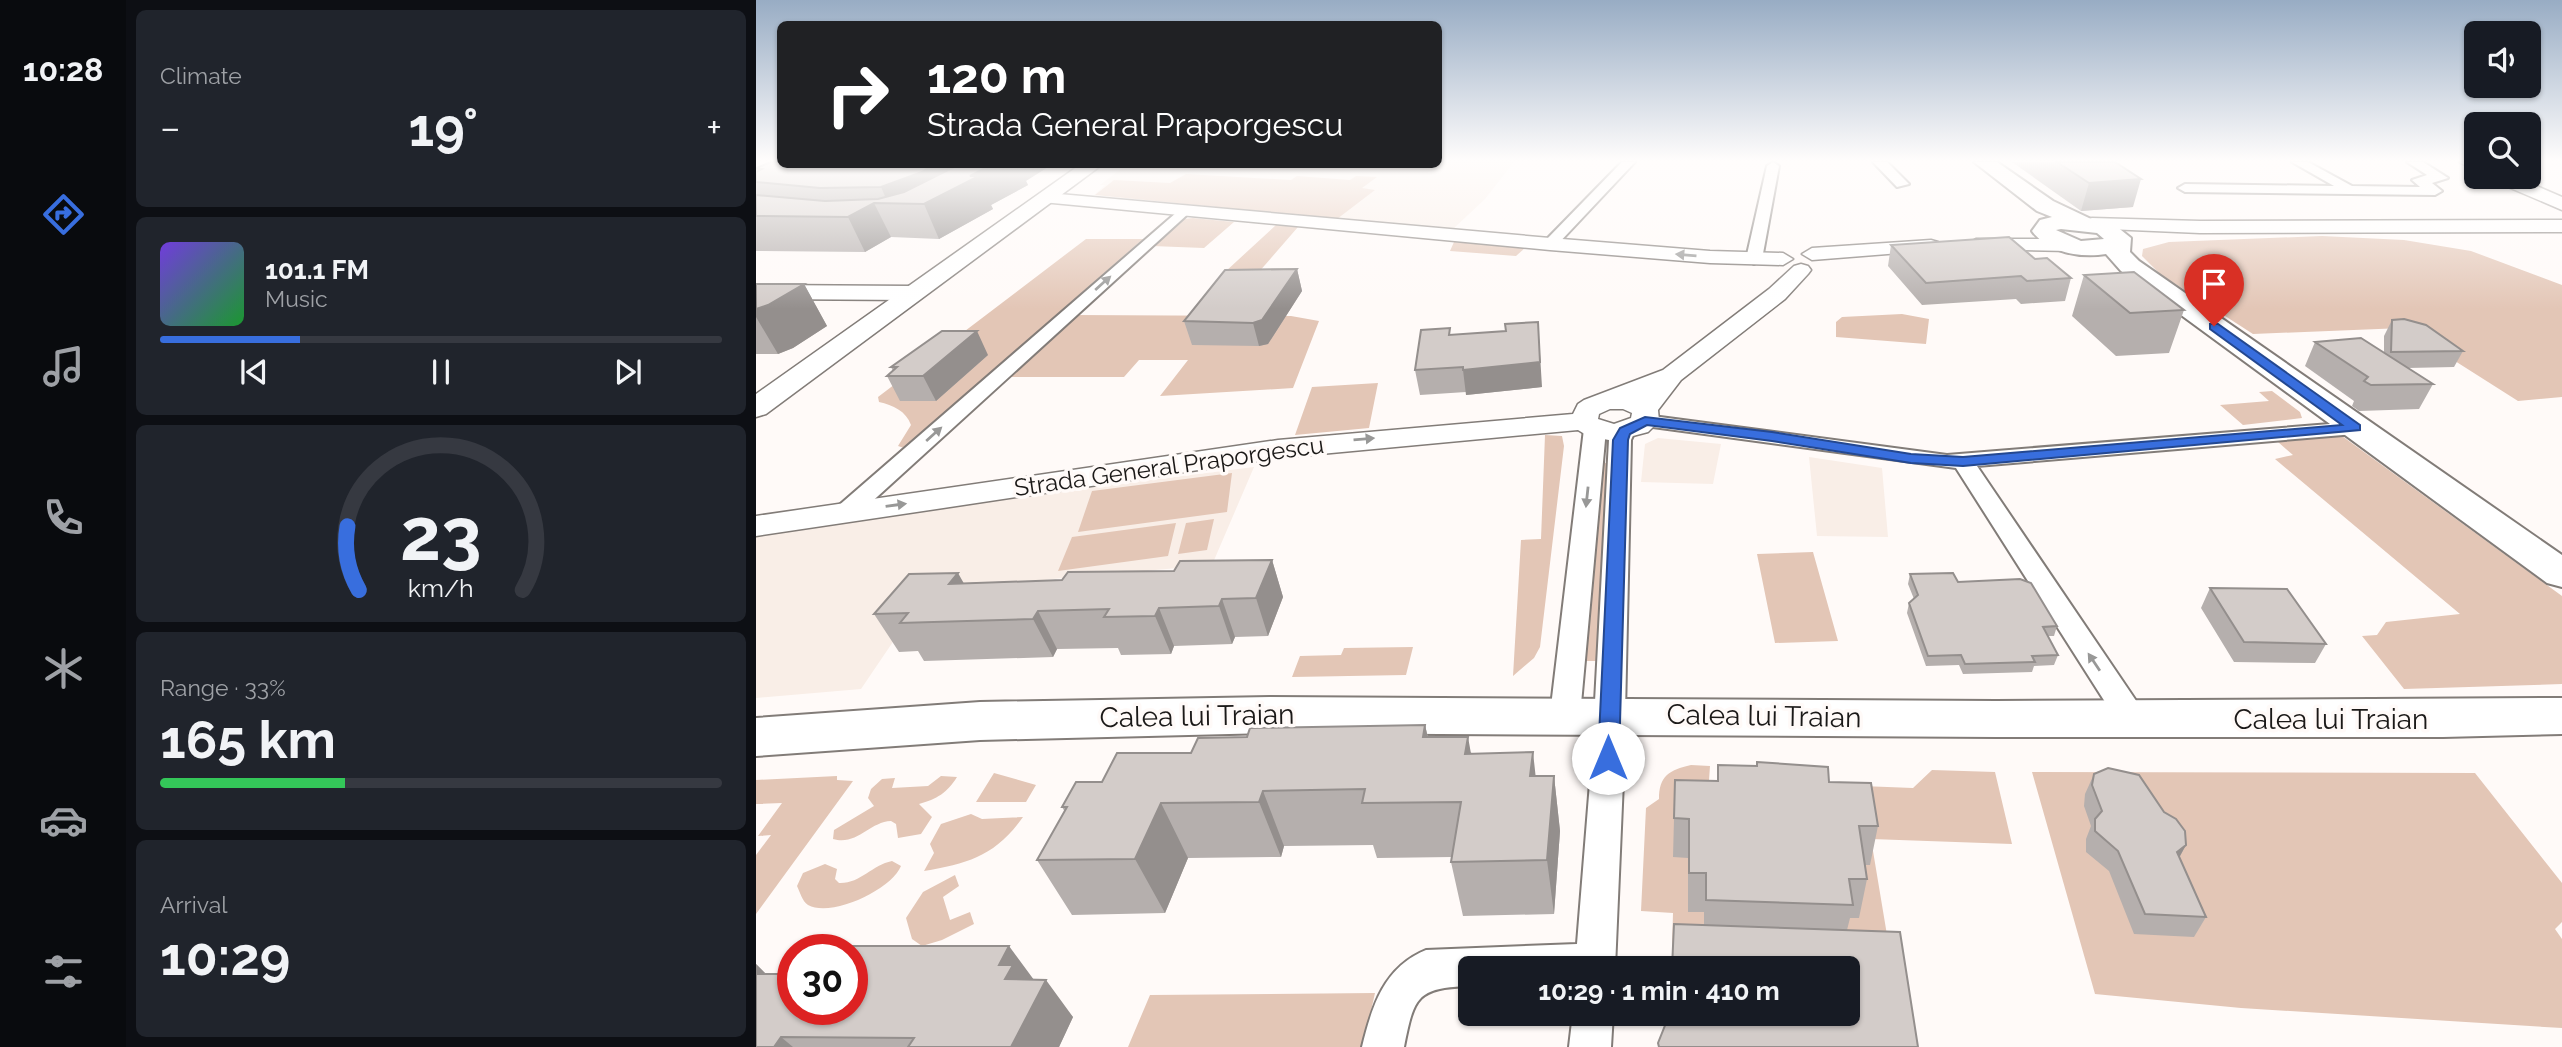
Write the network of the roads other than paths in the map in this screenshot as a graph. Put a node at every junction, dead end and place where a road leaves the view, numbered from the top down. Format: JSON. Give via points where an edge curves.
{"nodes":[{"id":1,"x":1030,"y":211,"type":"edge"},
{"id":2,"x":1184,"y":211,"type":"joint"},
{"id":3,"x":1582,"y":211,"type":"edge"},
{"id":4,"x":1764,"y":211,"type":"edge"},
{"id":5,"x":2039,"y":211,"type":"edge"},
{"id":6,"x":2048,"y":219,"type":"junction"},
{"id":7,"x":2562,"y":226,"type":"edge"},
{"id":8,"x":2200,"y":227,"type":"junction"},
{"id":9,"x":2082,"y":234,"type":"junction"},
{"id":10,"x":1550,"y":244,"type":"junction"},
{"id":11,"x":1957,"y":244,"type":"junction"},
{"id":12,"x":2122,"y":249,"type":"junction"},
{"id":13,"x":1754,"y":259,"type":"junction"},
{"id":14,"x":1813,"y":262,"type":"junction"},
{"id":15,"x":756,"y":292,"type":"edge"},
{"id":16,"x":912,"y":293,"type":"junction"},
{"id":17,"x":1672,"y":375,"type":"junction"},
{"id":18,"x":756,"y":408,"type":"edge"},
{"id":19,"x":1594,"y":417,"type":"junction"},
{"id":20,"x":1638,"y":421,"type":"junction"},
{"id":21,"x":2355,"y":428,"type":"junction"},
{"id":22,"x":1963,"y":462,"type":"junction"},
{"id":23,"x":846,"y":512,"type":"junction"},
{"id":24,"x":756,"y":526,"type":"edge"},
{"id":25,"x":2562,"y":574,"type":"edge"},
{"id":26,"x":1586,"y":715,"type":"junction"},
{"id":27,"x":2562,"y":716,"type":"edge"},
{"id":28,"x":2132,"y":719,"type":"junction"},
{"id":29,"x":756,"y":737,"type":"edge"},
{"id":30,"x":1595,"y":956,"type":"edge"},
{"id":31,"x":1458,"y":969,"type":"edge"},
{"id":32,"x":1591,"y":1026,"type":"edge"},
{"id":33,"x":1384,"y":1047,"type":"edge"},
{"id":34,"x":1590,"y":1047,"type":"edge"}],
"edges":[{"from":1,"to":16,"type":"main road"},
{"from":2,"to":10,"type":"street"},
{"from":23,"to":2,"type":"street","one_way":true},
{"from":3,"to":10,"type":"street"},
{"from":4,"to":13,"type":"street"},
{"from":5,"to":6,"type":"main road"},
{"from":6,"to":9,"type":"main road"},
{"from":6,"to":11,"type":"street"},
{"from":7,"to":8,"type":"main road"},
{"from":8,"to":9,"type":"main road"},
{"from":8,"to":12,"type":"main road"},
{"from":9,"to":11,"type":"street"},
{"from":9,"to":12,"type":"main road"},
{"from":13,"to":10,"type":"street","one_way":true},
{"from":11,"to":14,"type":"street"},
{"from":12,"to":21,"type":"main road"},
{"from":13,"to":14,"type":"street","via":[[1783,259],[1786,266]]},
{"from":14,"to":17,"type":"street"},
{"from":15,"to":16,"type":"street"},
{"from":16,"to":18,"type":"main road"},
{"from":17,"to":19,"type":"street"},
{"from":17,"to":20,"type":"street"},
{"from":19,"to":20,"type":"street"},
{"from":23,"to":19,"type":"street","name":"Strada General Praporgescu","one_way":true,"via":[[1278,449]]},
{"from":19,"to":26,"type":"street","one_way":true},
{"from":20,"to":22,"type":"street","via":[[1772,436],[1911,459]]},
{"from":20,"to":26,"type":"street","via":[[1620,440]]},
{"from":21,"to":22,"type":"street"},
{"from":21,"to":25,"type":"main road"},
{"from":28,"to":22,"type":"street","one_way":true},
{"from":23,"to":24,"type":"street","name":"Strada General Praporgescu"},
{"from":26,"to":28,"type":"main road","name":"Calea lui Traian"},
{"from":26,"to":29,"type":"main road","name":"Calea lui Traian","via":[[1077,717]]},
{"from":26,"to":30,"type":"street"},
{"from":27,"to":28,"type":"main road","name":"Calea lui Traian"},
{"from":31,"to":33,"type":"street","via":[[1426,970],[1403,989],[1390,1015]]},
{"from":32,"to":34,"type":"street"}]}
